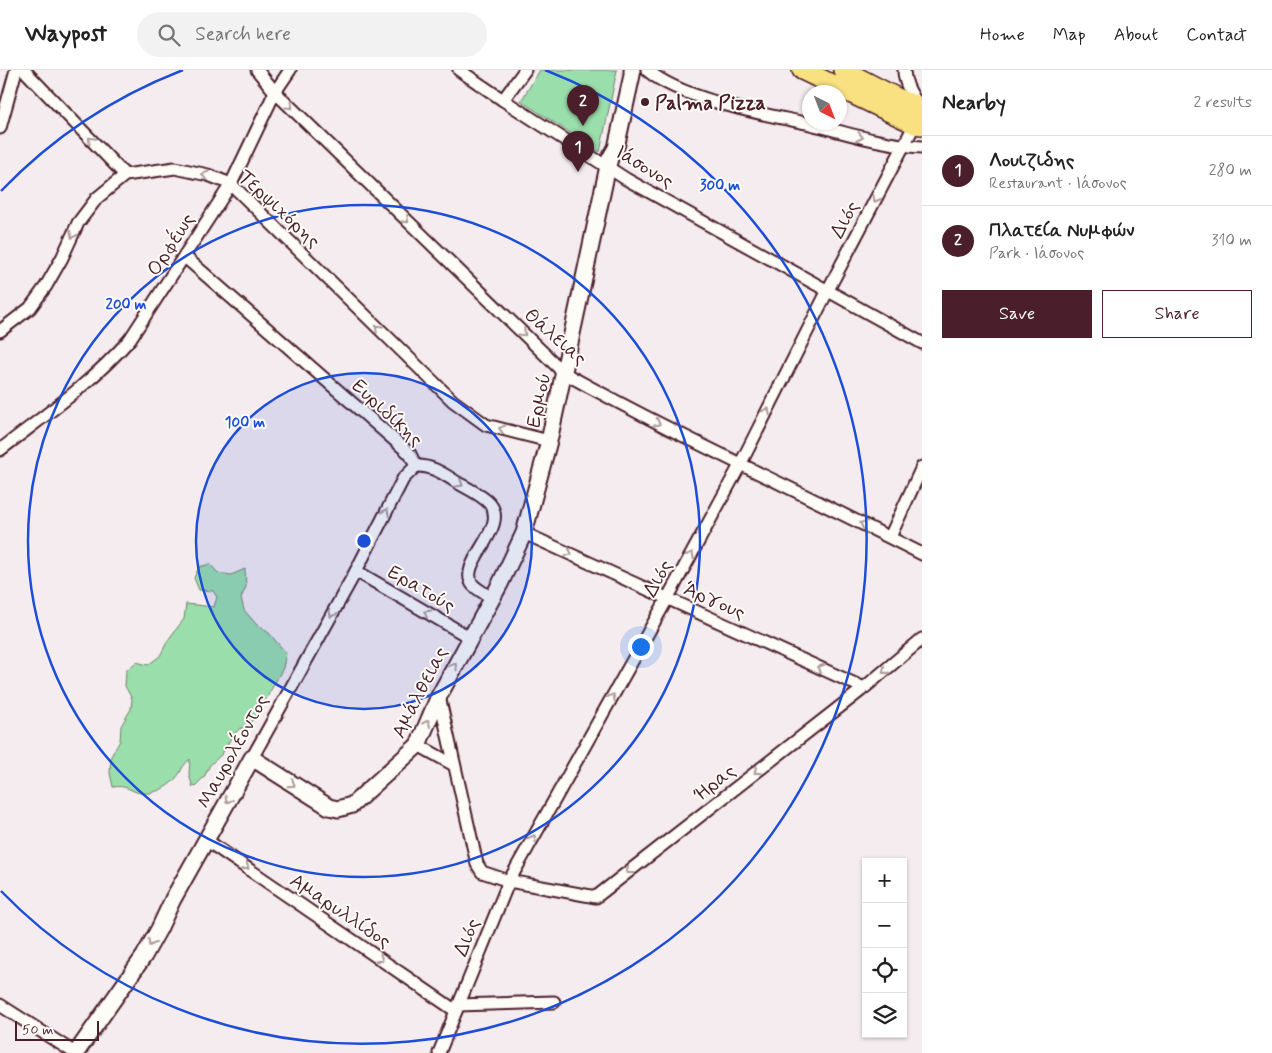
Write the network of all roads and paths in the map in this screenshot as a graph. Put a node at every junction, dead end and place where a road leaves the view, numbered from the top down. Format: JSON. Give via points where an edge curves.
{"nodes":[{"id":1,"x":16,"y":70,"type":"edge"},
{"id":2,"x":24,"y":70,"type":"edge"},
{"id":3,"x":257,"y":70,"type":"edge"},
{"id":4,"x":290,"y":70,"type":"edge"},
{"id":5,"x":459,"y":70,"type":"edge"},
{"id":6,"x":525,"y":70,"type":"edge"},
{"id":7,"x":627,"y":70,"type":"edge"},
{"id":8,"x":632,"y":70,"type":"edge"},
{"id":9,"x":647,"y":70,"type":"edge"},
{"id":10,"x":802,"y":70,"type":"edge"},
{"id":11,"x":904,"y":70,"type":"edge"},
{"id":12,"x":848,"y":71,"type":"edge"},
{"id":13,"x":275,"y":92,"type":"junction"},
{"id":14,"x":504,"y":100,"type":"junction"},
{"id":15,"x":919,"y":116,"type":"edge"},
{"id":16,"x":0,"y":128,"type":"edge"},
{"id":17,"x":903,"y":146,"type":"junction"},
{"id":18,"x":922,"y":147,"type":"edge"},
{"id":19,"x":609,"y":162,"type":"junction"},
{"id":20,"x":125,"y":175,"type":"junction"},
{"id":21,"x":231,"y":184,"type":"junction"},
{"id":22,"x":185,"y":257,"type":"junction"},
{"id":23,"x":828,"y":290,"type":"junction"},
{"id":24,"x":0,"y":331,"type":"edge"},
{"id":25,"x":922,"y":343,"type":"edge"},
{"id":26,"x":564,"y":372,"type":"junction"},
{"id":27,"x":549,"y":441,"type":"junction"},
{"id":28,"x":0,"y":450,"type":"edge"},
{"id":29,"x":740,"y":465,"type":"junction"},
{"id":30,"x":416,"y":466,"type":"junction"},
{"id":31,"x":922,"y":467,"type":"edge"},
{"id":32,"x":524,"y":533,"type":"junction"},
{"id":33,"x":890,"y":537,"type":"junction"},
{"id":34,"x":922,"y":554,"type":"edge"},
{"id":35,"x":356,"y":571,"type":"junction"},
{"id":36,"x":492,"y":598,"type":"junction"},
{"id":37,"x":667,"y":599,"type":"junction"},
{"id":38,"x":470,"y":637,"type":"junction"},
{"id":39,"x":922,"y":639,"type":"edge"},
{"id":40,"x":864,"y":688,"type":"junction"},
{"id":41,"x":439,"y":696,"type":"junction"},
{"id":42,"x":418,"y":745,"type":"junction"},
{"id":43,"x":252,"y":758,"type":"junction"},
{"id":44,"x":454,"y":765,"type":"junction"},
{"id":45,"x":206,"y":840,"type":"junction"},
{"id":46,"x":509,"y":881,"type":"junction"},
{"id":47,"x":554,"y":1002,"type":"dead end"},
{"id":48,"x":0,"y":1005,"type":"edge"},
{"id":49,"x":457,"y":1008,"type":"junction"},
{"id":50,"x":76,"y":1053,"type":"edge"},
{"id":51,"x":440,"y":1053,"type":"edge"}],
"edges":[{"from":1,"to":16,"type":"street"},
{"from":20,"to":2,"type":"street","one_way":true},
{"from":3,"to":13,"type":"street","name":"Θάλειας"},
{"from":4,"to":13,"type":"street","name":"Ορφέως"},
{"from":5,"to":14,"type":"street","name":"Ιάσονος"},
{"from":6,"to":14,"type":"street"},
{"from":7,"to":19,"type":"street","name":"Ερμού","via":[[606,149]]},
{"from":8,"to":19,"type":"street","name":"Ερμού","via":[[616,148]]},
{"from":9,"to":17,"type":"street","one_way":true,"via":[[700,96]]},
{"from":10,"to":15,"type":"main road"},
{"from":11,"to":15,"type":"street"},
{"from":12,"to":15,"type":"main road","via":[[903,101]]},
{"from":13,"to":21,"type":"street","name":"Ορφέως"},
{"from":13,"to":26,"type":"street","name":"Θάλειας","one_way":true},
{"from":14,"to":19,"type":"street","name":"Ιάσονος"},
{"from":15,"to":17,"type":"street","name":"Διός"},
{"from":17,"to":18,"type":"street"},
{"from":17,"to":23,"type":"street","name":"Διός","one_way":true},
{"from":19,"to":23,"type":"street","name":"Ιάσονος","via":[[626,179]]},
{"from":19,"to":26,"type":"street","name":"Ερμού"},
{"from":21,"to":20,"type":"street","name":"Τερψιχόρης","one_way":true,"via":[[176,168]]},
{"from":20,"to":24,"type":"street","one_way":true,"via":[[97,198],[78,223],[62,258],[30,308]]},
{"from":21,"to":22,"type":"street","name":"Ορφέως"},
{"from":27,"to":21,"type":"street","name":"Τερψιχόρης","one_way":true,"via":[[486,425],[453,401]]},
{"from":22,"to":28,"type":"street","name":"Ορφέως","via":[[130,339],[110,362]]},
{"from":22,"to":30,"type":"street","name":"Ευριδίκης","via":[[399,444],[410,454]]},
{"from":23,"to":25,"type":"street","name":"Ιάσονος"},
{"from":29,"to":23,"type":"street","name":"Διός","one_way":true},
{"from":26,"to":27,"type":"street","name":"Ερμού"},
{"from":26,"to":29,"type":"street","name":"Θάλειας","one_way":true,"via":[[619,404]]},
{"from":27,"to":32,"type":"street","name":"Ερμού"},
{"from":33,"to":29,"type":"street","name":"Θάλειας","one_way":true},
{"from":37,"to":29,"type":"street","name":"Διός","one_way":true},
{"from":35,"to":30,"type":"street","name":"Μαυρολέοντος","one_way":true,"via":[[403,479]]},
{"from":30,"to":36,"type":"street","name":"Ευριδίκης","one_way":true,"via":[[435,469],[491,505],[495,514],[494,524],[470,569],[470,578],[472,584]]},
{"from":31,"to":33,"type":"street"},
{"from":32,"to":36,"type":"street","name":"Ερμού"},
{"from":32,"to":37,"type":"street","name":"Άργους","one_way":true},
{"from":33,"to":34,"type":"street","name":"Θάλειας"},
{"from":38,"to":35,"type":"street","name":"Ερατούς","one_way":true},
{"from":35,"to":43,"type":"street","name":"Μαυρολέοντος","one_way":true},
{"from":36,"to":38,"type":"street","name":"Ερμού"},
{"from":40,"to":37,"type":"street","name":"Άργους","one_way":true},
{"from":46,"to":37,"type":"street","name":"Διός","one_way":true},
{"from":41,"to":38,"type":"street","name":"Αμάλθειας","one_way":true},
{"from":39,"to":40,"type":"street","name":"Ήρας","one_way":true},
{"from":40,"to":46,"type":"street","name":"Ήρας","one_way":true,"via":[[596,897]]},
{"from":42,"to":41,"type":"street","name":"Αμάλθειας","one_way":true},
{"from":41,"to":44,"type":"street","name":"Ήρας"},
{"from":43,"to":42,"type":"street","name":"Αμάλθειας","one_way":true,"via":[[329,808],[338,809],[352,804]]},
{"from":42,"to":44,"type":"street"},
{"from":43,"to":45,"type":"street","name":"Μαυρολέοντος","one_way":true},
{"from":44,"to":46,"type":"street","name":"Ήρας","via":[[477,864],[482,872]]},
{"from":45,"to":49,"type":"street","name":"Αμαρυλλίδος","one_way":true},
{"from":45,"to":50,"type":"street","name":"Μαυρολέοντος","one_way":true,"via":[[144,956]]},
{"from":46,"to":49,"type":"street","name":"Διός"},
{"from":47,"to":49,"type":"street"},
{"from":48,"to":50,"type":"street"},
{"from":49,"to":51,"type":"street","name":"Διός"}]}
